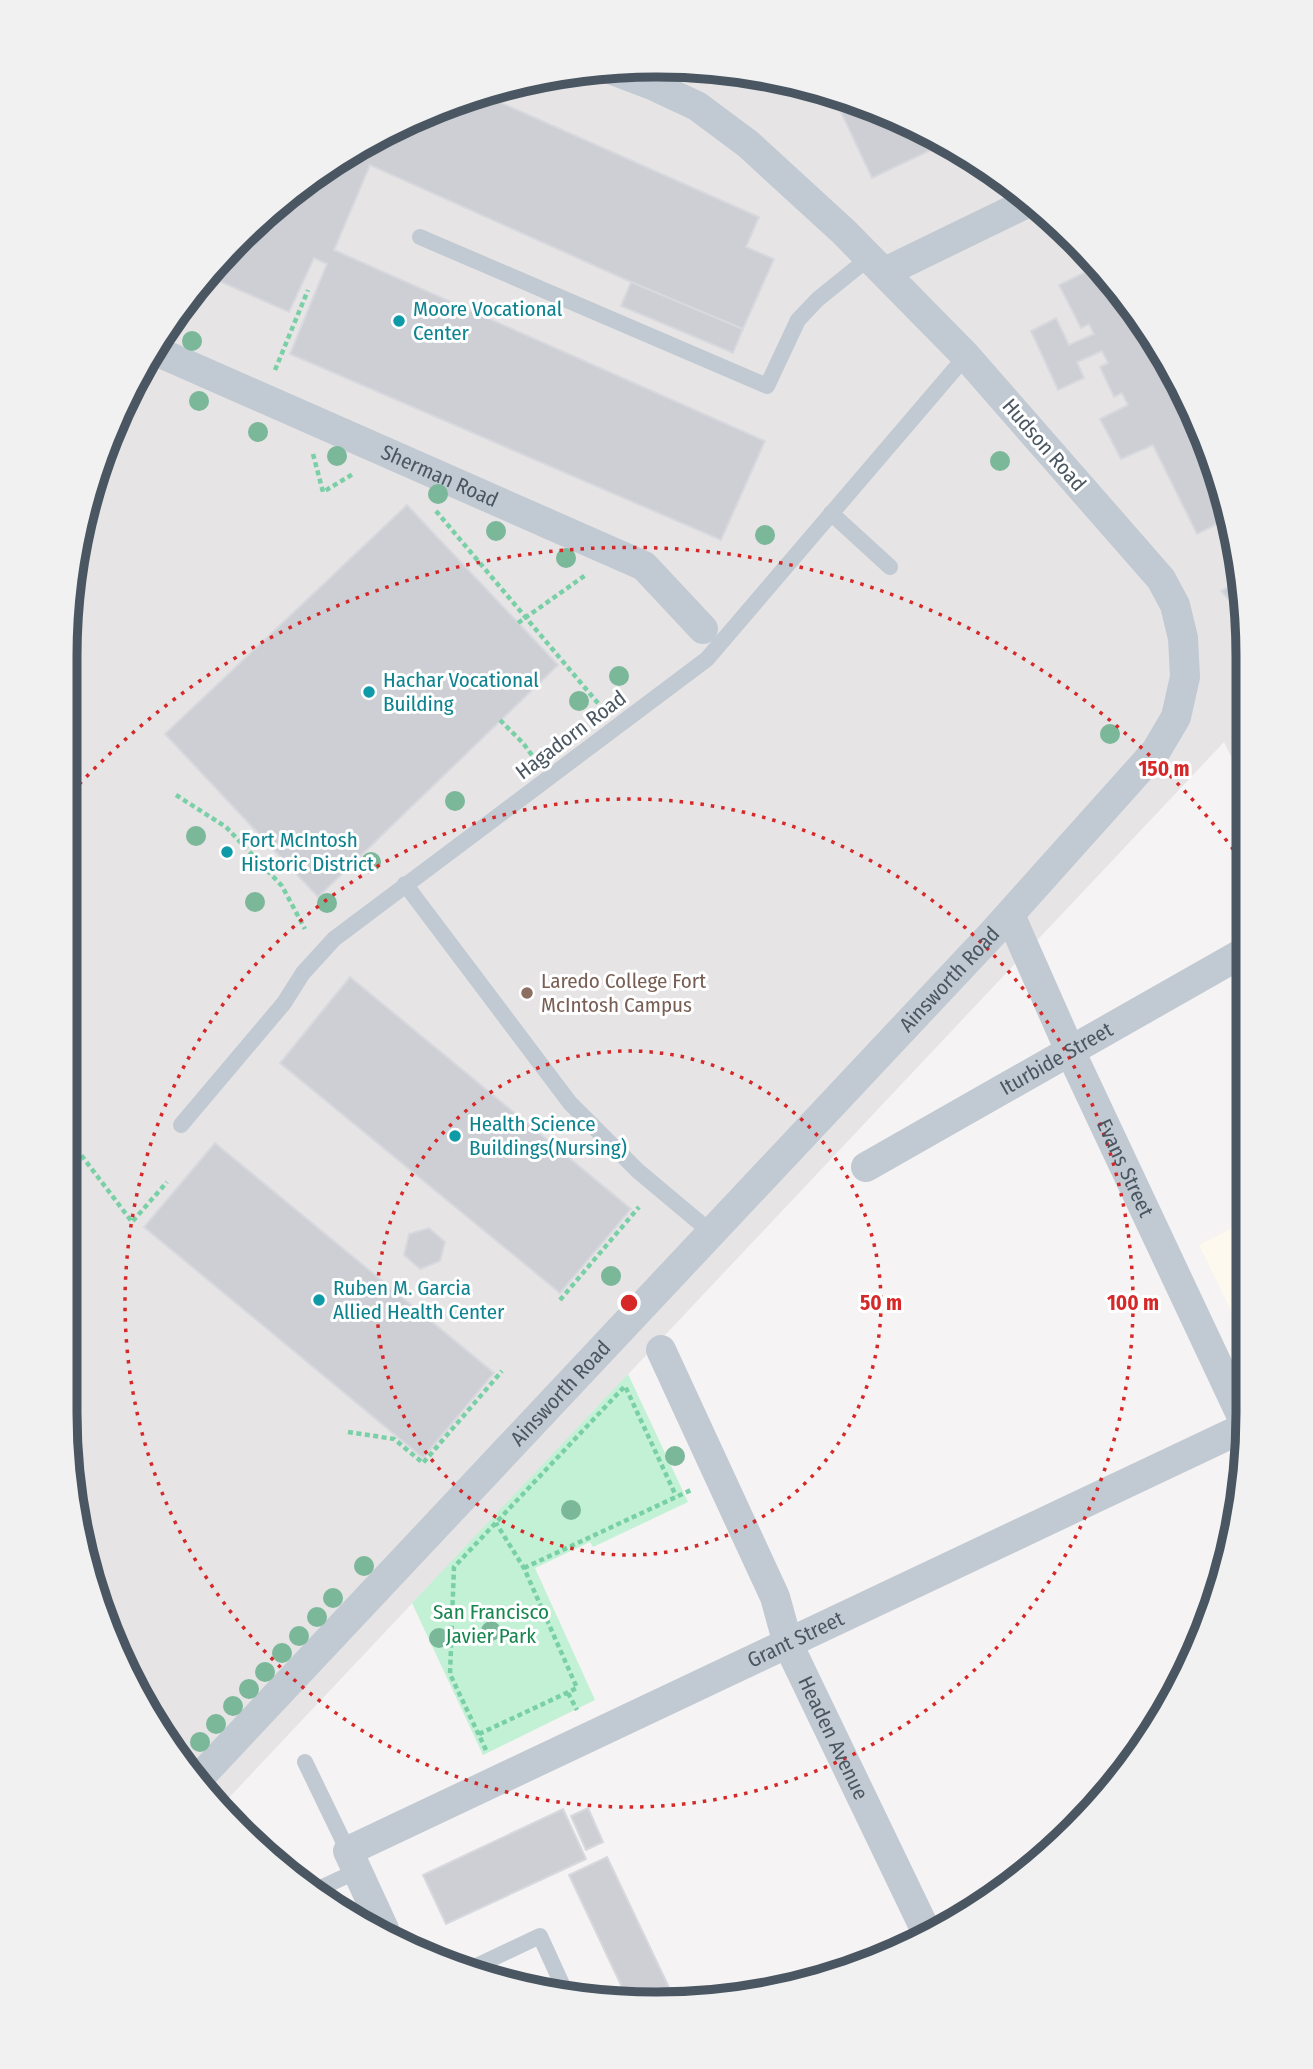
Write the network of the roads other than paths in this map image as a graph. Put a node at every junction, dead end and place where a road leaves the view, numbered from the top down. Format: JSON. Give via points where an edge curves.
{"nodes":[{"id":1,"x":633,"y":78,"type":"edge"},
{"id":2,"x":1020,"y":206,"type":"edge"},
{"id":3,"x":419,"y":237,"type":"dead end"},
{"id":4,"x":877,"y":264,"type":"junction"},
{"id":5,"x":163,"y":354,"type":"edge"},
{"id":6,"x":966,"y":356,"type":"junction"},
{"id":7,"x":831,"y":513,"type":"junction"},
{"id":8,"x":890,"y":567,"type":"dead end"},
{"id":9,"x":703,"y":629,"type":"dead end"},
{"id":10,"x":405,"y":884,"type":"junction"},
{"id":11,"x":1010,"y":915,"type":"junction"},
{"id":12,"x":1236,"y":956,"type":"edge"},
{"id":13,"x":1071,"y":1053,"type":"junction"},
{"id":14,"x":181,"y":1125,"type":"dead end"},
{"id":15,"x":866,"y":1167,"type":"dead end"},
{"id":16,"x":712,"y":1233,"type":"junction"},
{"id":17,"x":661,"y":1350,"type":"dead end"},
{"id":18,"x":1236,"y":1403,"type":"edge"},
{"id":19,"x":1235,"y":1432,"type":"edge"},
{"id":20,"x":788,"y":1644,"type":"junction"},
{"id":21,"x":305,"y":1762,"type":"dead end"},
{"id":22,"x":204,"y":1773,"type":"edge"},
{"id":23,"x":353,"y":1861,"type":"junction"},
{"id":24,"x":322,"y":1885,"type":"edge"},
{"id":25,"x":381,"y":1921,"type":"edge"},
{"id":26,"x":924,"y":1926,"type":"edge"},
{"id":27,"x":481,"y":1964,"type":"edge"},
{"id":28,"x":562,"y":1984,"type":"edge"}],
"edges":[{"from":1,"to":4,"type":"street","name":"Hudson Road","via":[[697,106],[748,144]]},
{"from":2,"to":4,"type":"street"},
{"from":3,"to":4,"type":"lane","via":[[766,386],[798,320],[818,299]]},
{"from":4,"to":6,"type":"street","name":"Hudson Road"},
{"from":5,"to":9,"type":"street","name":"Sherman Road","via":[[644,566]]},
{"from":6,"to":7,"type":"lane","name":"Hagadorn Road"},
{"from":6,"to":11,"type":"street","name":"Hudson Road","via":[[1161,579],[1175,605],[1184,638],[1185,677],[1176,717],[1156,751]]},
{"from":7,"to":8,"type":"lane"},
{"from":7,"to":10,"type":"lane","name":"Hagadorn Road","via":[[707,659]]},
{"from":10,"to":14,"type":"lane","name":"Hagadorn Road","via":[[328,945]]},
{"from":10,"to":16,"type":"lane","via":[[570,1103],[638,1171]]},
{"from":11,"to":13,"type":"street","name":"Evans Street"},
{"from":11,"to":16,"type":"street","name":"Ainsworth Road"},
{"from":12,"to":13,"type":"street","name":"Iturbide Street"},
{"from":13,"to":15,"type":"street","name":"Iturbide Street"},
{"from":13,"to":18,"type":"street","name":"Evans Street"},
{"from":16,"to":22,"type":"street","name":"Ainsworth Road"},
{"from":17,"to":20,"type":"street","name":"Headen Avenue","via":[[775,1597]]},
{"from":19,"to":20,"type":"street","name":"Grant Street"},
{"from":20,"to":23,"type":"street","name":"Grant Street"},
{"from":20,"to":26,"type":"street","name":"Headen Avenue"},
{"from":21,"to":23,"type":"lane"},
{"from":23,"to":24,"type":"lane"},
{"from":23,"to":25,"type":"street"},
{"from":27,"to":28,"type":"lane","via":[[540,1936]]}]}
